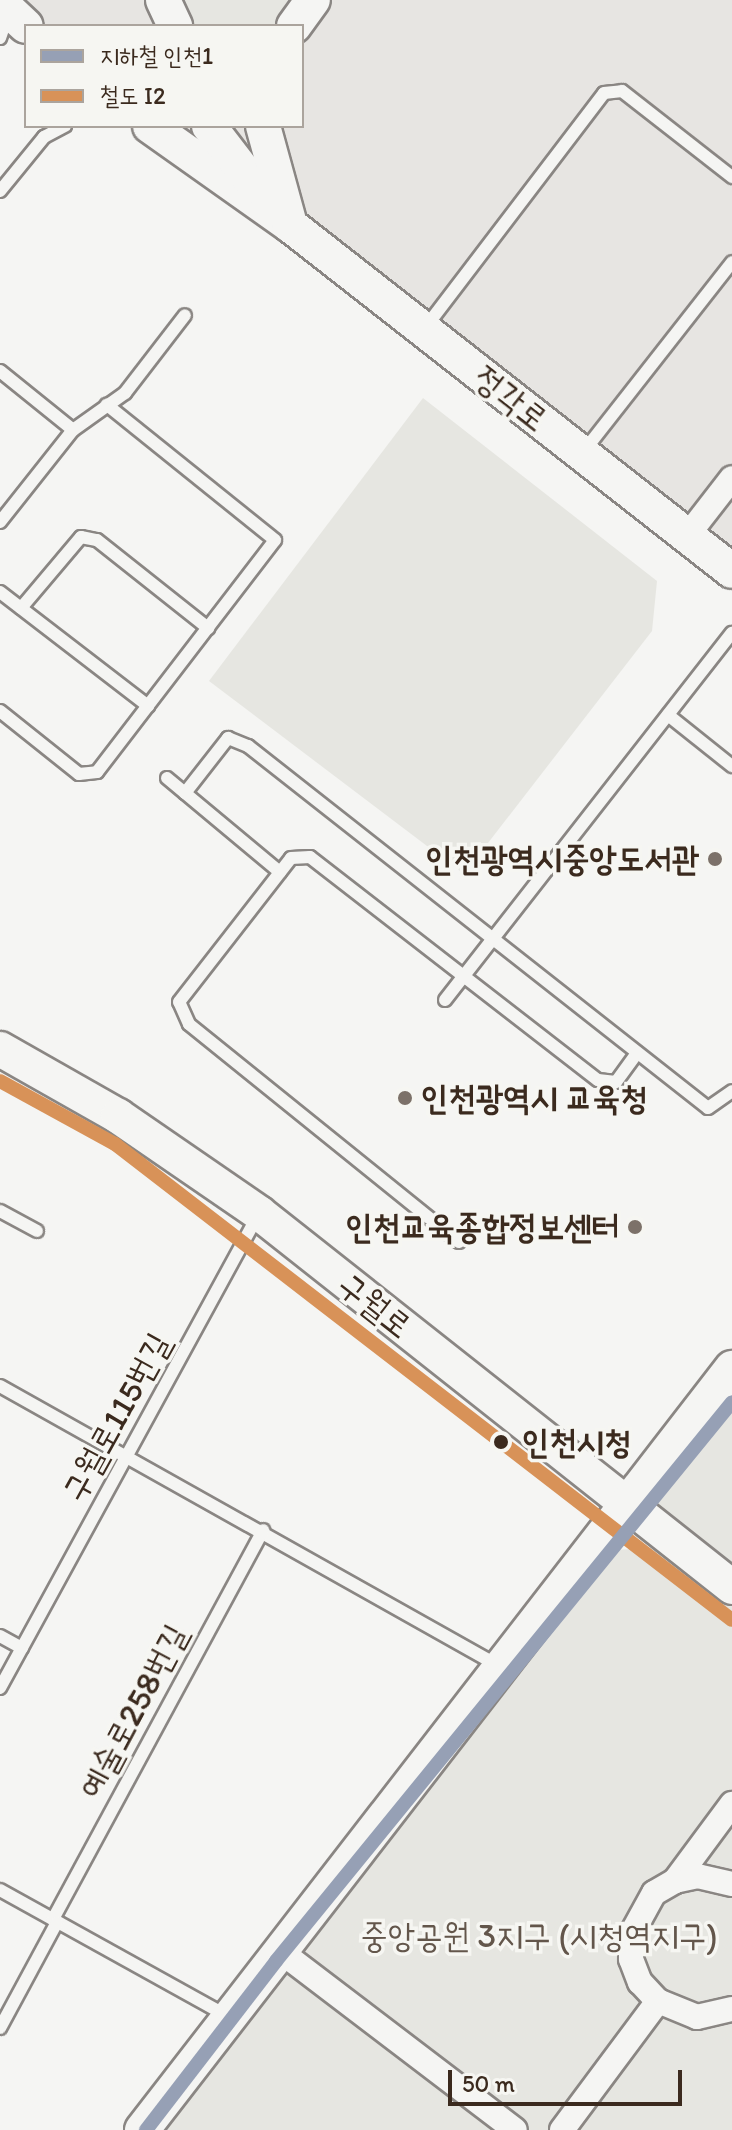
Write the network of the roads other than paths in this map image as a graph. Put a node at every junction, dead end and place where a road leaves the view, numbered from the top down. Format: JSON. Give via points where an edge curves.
{"nodes":[{"id":1,"x":163,"y":0,"type":"edge"},
{"id":2,"x":174,"y":24,"type":"edge"},
{"id":3,"x":61,"y":128,"type":"edge"},
{"id":4,"x":153,"y":128,"type":"edge"},
{"id":5,"x":211,"y":128,"type":"edge"},
{"id":6,"x":264,"y":128,"type":"edge"},
{"id":7,"x":732,"y":177,"type":"edge"},
{"id":8,"x":0,"y":191,"type":"edge"},
{"id":9,"x":290,"y":225,"type":"junction"},
{"id":10,"x":732,"y":262,"type":"edge"},
{"id":11,"x":185,"y":315,"type":"dead end"},
{"id":12,"x":424,"y":330,"type":"junction"},
{"id":13,"x":0,"y":371,"type":"edge"},
{"id":14,"x":107,"y":405,"type":"junction"},
{"id":15,"x":73,"y":430,"type":"junction"},
{"id":16,"x":582,"y":454,"type":"junction"},
{"id":17,"x":732,"y":478,"type":"edge"},
{"id":18,"x":0,"y":522,"type":"edge"},
{"id":19,"x":687,"y":536,"type":"junction"},
{"id":20,"x":732,"y":571,"type":"edge"},
{"id":21,"x":0,"y":592,"type":"edge"},
{"id":22,"x":21,"y":608,"type":"junction"},
{"id":23,"x":208,"y":628,"type":"junction"},
{"id":24,"x":732,"y":633,"type":"edge"},
{"id":25,"x":148,"y":706,"type":"junction"},
{"id":26,"x":0,"y":711,"type":"edge"},
{"id":27,"x":668,"y":715,"type":"junction"},
{"id":28,"x":732,"y":766,"type":"edge"},
{"id":29,"x":167,"y":778,"type":"dead end"},
{"id":30,"x":185,"y":793,"type":"junction"},
{"id":31,"x":280,"y":872,"type":"junction"},
{"id":32,"x":492,"y":940,"type":"junction"},
{"id":33,"x":463,"y":977,"type":"junction"},
{"id":34,"x":445,"y":1000,"type":"dead end"},
{"id":35,"x":0,"y":1049,"type":"edge"},
{"id":36,"x":637,"y":1053,"type":"junction"},
{"id":37,"x":732,"y":1091,"type":"edge"},
{"id":38,"x":0,"y":1211,"type":"edge"},
{"id":39,"x":259,"y":1213,"type":"junction"},
{"id":40,"x":37,"y":1231,"type":"dead end"},
{"id":41,"x":459,"y":1242,"type":"dead end"},
{"id":42,"x":732,"y":1368,"type":"edge"},
{"id":43,"x":0,"y":1386,"type":"edge"},
{"id":44,"x":127,"y":1455,"type":"junction"},
{"id":45,"x":625,"y":1503,"type":"junction"},
{"id":46,"x":263,"y":1530,"type":"junction"},
{"id":47,"x":732,"y":1587,"type":"edge"},
{"id":48,"x":0,"y":1636,"type":"edge"},
{"id":49,"x":22,"y":1648,"type":"junction"},
{"id":50,"x":499,"y":1666,"type":"junction"},
{"id":51,"x":0,"y":1688,"type":"edge"},
{"id":52,"x":732,"y":1804,"type":"edge"},
{"id":53,"x":675,"y":1881,"type":"junction"},
{"id":54,"x":732,"y":1884,"type":"edge"},
{"id":55,"x":0,"y":1890,"type":"edge"},
{"id":56,"x":55,"y":1920,"type":"junction"},
{"id":57,"x":280,"y":1951,"type":"junction"},
{"id":58,"x":658,"y":2001,"type":"junction"},
{"id":59,"x":732,"y":2009,"type":"edge"},
{"id":60,"x":229,"y":2017,"type":"junction"},
{"id":61,"x":0,"y":2028,"type":"edge"},
{"id":62,"x":142,"y":2130,"type":"edge"},
{"id":63,"x":515,"y":2130,"type":"edge"},
{"id":64,"x":562,"y":2130,"type":"edge"}],
"edges":[{"from":1,"to":2,"type":"main road"},
{"from":3,"to":8,"type":"lane","via":[[44,137]]},
{"from":4,"to":9,"type":"main road","name":"정각로"},
{"from":5,"to":9,"type":"main road","name":"정각로"},
{"from":6,"to":9,"type":"main road"},
{"from":7,"to":12,"type":"lane","via":[[622,91],[604,93]]},
{"from":9,"to":12,"type":"main road","name":"정각로"},
{"from":10,"to":16,"type":"lane"},
{"from":11,"to":14,"type":"lane","via":[[125,393]]},
{"from":12,"to":16,"type":"main road","name":"정각로"},
{"from":13,"to":15,"type":"lane"},
{"from":14,"to":15,"type":"lane"},
{"from":14,"to":23,"type":"lane","via":[[275,540]]},
{"from":15,"to":18,"type":"lane"},
{"from":16,"to":19,"type":"main road","name":"정각로"},
{"from":17,"to":19,"type":"street"},
{"from":19,"to":20,"type":"main road","name":"정각로"},
{"from":21,"to":22,"type":"lane"},
{"from":22,"to":23,"type":"lane","via":[[81,537],[97,540]]},
{"from":22,"to":25,"type":"lane"},
{"from":23,"to":25,"type":"lane"},
{"from":24,"to":27,"type":"lane"},
{"from":25,"to":26,"type":"lane","via":[[97,772],[79,774]]},
{"from":27,"to":28,"type":"lane"},
{"from":27,"to":32,"type":"lane"},
{"from":29,"to":30,"type":"lane"},
{"from":30,"to":31,"type":"lane"},
{"from":30,"to":32,"type":"lane","via":[[228,738],[248,746]]},
{"from":31,"to":33,"type":"lane","via":[[291,858],[310,857]]},
{"from":31,"to":41,"type":"lane","via":[[179,1002],[189,1024]]},
{"from":32,"to":33,"type":"lane"},
{"from":32,"to":36,"type":"lane"},
{"from":33,"to":34,"type":"lane"},
{"from":33,"to":36,"type":"lane","via":[[598,1080],[616,1082]]},
{"from":35,"to":39,"type":"main road","name":"구월로","via":[[118,1116]]},
{"from":36,"to":37,"type":"lane","via":[[708,1108]]},
{"from":38,"to":40,"type":"lane"},
{"from":39,"to":44,"type":"lane","name":"구월로115번길"},
{"from":39,"to":45,"type":"main road","name":"구월로"},
{"from":42,"to":45,"type":"main road"},
{"from":43,"to":44,"type":"lane"},
{"from":44,"to":46,"type":"lane"},
{"from":44,"to":49,"type":"lane","name":"구월로115번길"},
{"from":45,"to":47,"type":"main road","name":"구월로"},
{"from":45,"to":50,"type":"main road"},
{"from":46,"to":50,"type":"lane"},
{"from":46,"to":56,"type":"lane","name":"예술로258번길"},
{"from":48,"to":49,"type":"lane"},
{"from":49,"to":51,"type":"lane","name":"구월로115번길"},
{"from":50,"to":57,"type":"main road"},
{"from":52,"to":53,"type":"street"},
{"from":53,"to":54,"type":"street","via":[[698,1876]]},
{"from":53,"to":58,"type":"street","via":[[654,1893],[639,1912],[631,1935],[631,1959],[640,1982]]},
{"from":55,"to":56,"type":"lane"},
{"from":56,"to":60,"type":"lane"},
{"from":56,"to":61,"type":"lane","name":"예술로258번길"},
{"from":57,"to":60,"type":"main road"},
{"from":57,"to":63,"type":"street"},
{"from":58,"to":59,"type":"street","via":[[697,2017]]},
{"from":58,"to":64,"type":"street"},
{"from":60,"to":62,"type":"main road"}]}
